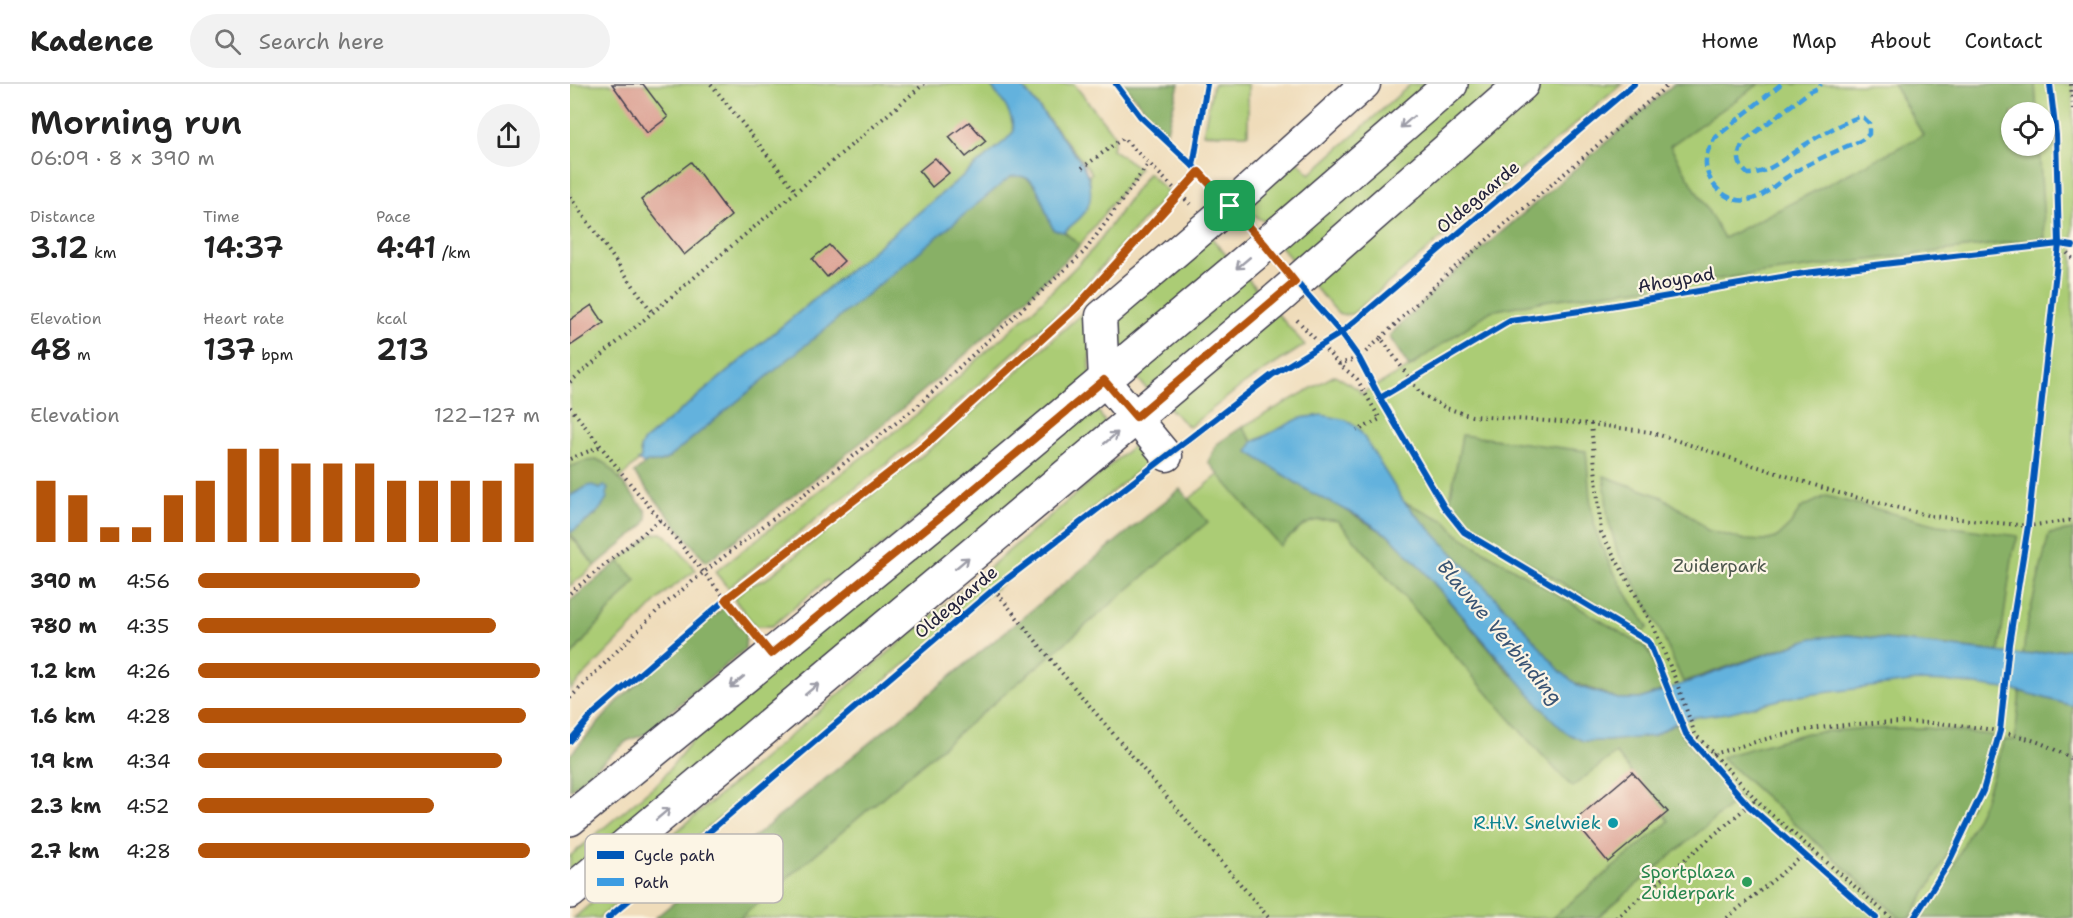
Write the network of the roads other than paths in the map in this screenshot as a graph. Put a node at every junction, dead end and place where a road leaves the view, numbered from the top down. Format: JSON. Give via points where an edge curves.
{"nodes":[{"id":1,"x":1365,"y":84,"type":"edge"},
{"id":2,"x":1451,"y":84,"type":"edge"},
{"id":3,"x":1522,"y":84,"type":"edge"},
{"id":4,"x":1104,"y":380,"type":"junction"},
{"id":5,"x":1136,"y":417,"type":"junction"},
{"id":6,"x":1167,"y":456,"type":"dead end"},
{"id":7,"x":570,"y":819,"type":"edge"},
{"id":8,"x":639,"y":834,"type":"edge"},
{"id":9,"x":585,"y":879,"type":"edge"},
{"id":10,"x":570,"y":892,"type":"edge"}],
"edges":[{"from":1,"to":4,"type":"street","via":[[1101,316]]},
{"from":2,"to":4,"type":"main road","one_way":true},
{"from":3,"to":5,"type":"main road","name":"Oldegaarde"},
{"from":4,"to":5,"type":"street"},
{"from":4,"to":7,"type":"main road","one_way":true},
{"from":5,"to":6,"type":"street"},
{"from":8,"to":5,"type":"main road","name":"Oldegaarde","one_way":true},
{"from":10,"to":9,"type":"main road","name":"Oldegaarde","one_way":true}]}
